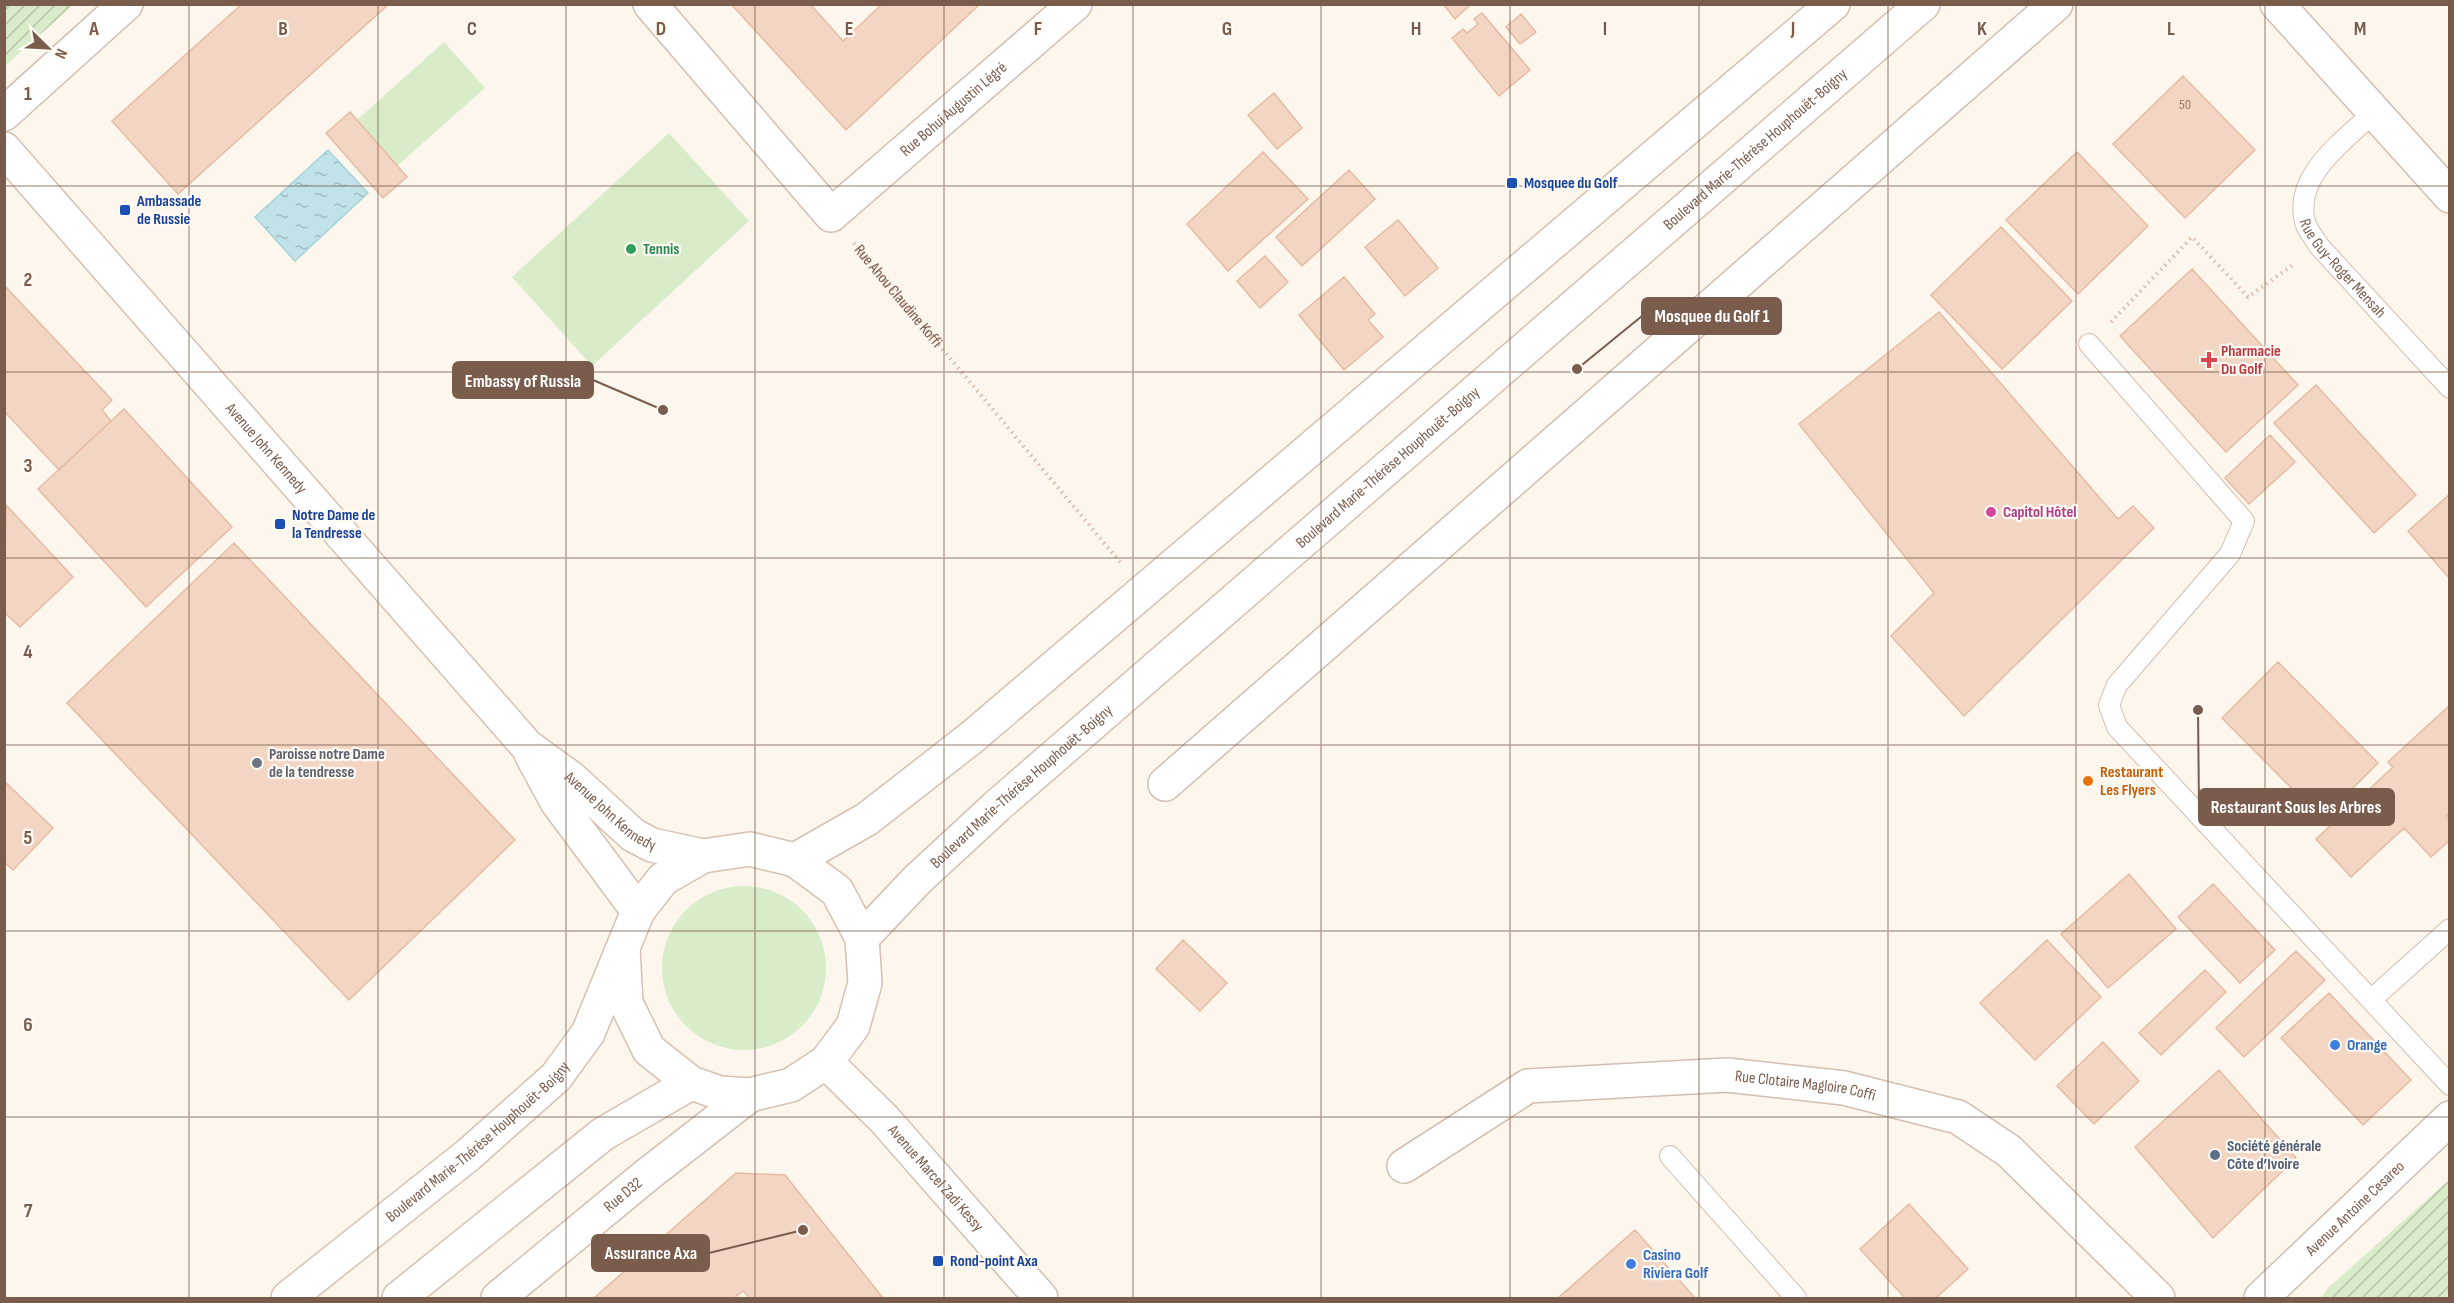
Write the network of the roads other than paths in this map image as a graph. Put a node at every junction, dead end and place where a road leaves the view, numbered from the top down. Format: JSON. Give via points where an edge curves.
{"nodes":[{"id":1,"x":126,"y":4,"type":"edge"},
{"id":2,"x":650,"y":4,"type":"edge"},
{"id":3,"x":1075,"y":4,"type":"edge"},
{"id":4,"x":1833,"y":4,"type":"edge"},
{"id":5,"x":1923,"y":4,"type":"edge"},
{"id":6,"x":2056,"y":4,"type":"edge"},
{"id":7,"x":2277,"y":4,"type":"edge"},
{"id":8,"x":2375,"y":111,"type":"junction"},
{"id":9,"x":4,"y":114,"type":"edge"},
{"id":10,"x":4,"y":149,"type":"edge"},
{"id":11,"x":2450,"y":196,"type":"edge"},
{"id":12,"x":2089,"y":344,"type":"road end"},
{"id":13,"x":2450,"y":388,"type":"edge"},
{"id":14,"x":527,"y":746,"type":"junction"},
{"id":15,"x":1165,"y":784,"type":"dead end"},
{"id":16,"x":703,"y":856,"type":"junction"},
{"id":17,"x":795,"y":860,"type":"junction"},
{"id":18,"x":638,"y":911,"type":"junction"},
{"id":19,"x":2450,"y":929,"type":"edge"},
{"id":20,"x":862,"y":938,"type":"junction"},
{"id":21,"x":623,"y":950,"type":"junction"},
{"id":22,"x":2372,"y":999,"type":"junction"},
{"id":23,"x":826,"y":1062,"type":"junction"},
{"id":24,"x":691,"y":1083,"type":"junction"},
{"id":25,"x":2450,"y":1085,"type":"edge"},
{"id":26,"x":750,"y":1095,"type":"junction"},
{"id":27,"x":2450,"y":1118,"type":"edge"},
{"id":28,"x":1670,"y":1156,"type":"dead end"},
{"id":29,"x":1404,"y":1166,"type":"dead end"},
{"id":30,"x":288,"y":1299,"type":"edge"},
{"id":31,"x":399,"y":1299,"type":"edge"},
{"id":32,"x":498,"y":1299,"type":"edge"},
{"id":33,"x":1041,"y":1299,"type":"edge"},
{"id":34,"x":1796,"y":1299,"type":"edge"},
{"id":35,"x":2158,"y":1299,"type":"edge"},
{"id":36,"x":2261,"y":1299,"type":"edge"}],
"edges":[{"from":1,"to":9,"type":"main road"},
{"from":2,"to":3,"type":"main road","name":"Rue Bohui Augustin Légré","via":[[831,215]]},
{"from":4,"to":17,"type":"main road","via":[[971,738],[867,819]]},
{"from":5,"to":20,"type":"main road","name":"Boulevard Marie-Thérèse Houphouët-Boigny","via":[[997,806]]},
{"from":6,"to":15,"type":"main road"},
{"from":7,"to":8,"type":"main road"},
{"from":8,"to":11,"type":"main road"},
{"from":8,"to":13,"type":"lane","name":"Rue Guy-Roger Mensah","via":[[2313,171],[2303,202],[2305,222],[2319,246]]},
{"from":10,"to":14,"type":"main road","name":"Avenue John Kennedy"},
{"from":12,"to":22,"type":"lane","via":[[2244,521],[2230,554],[2117,685],[2109,705],[2117,727]]},
{"from":14,"to":16,"type":"main road","name":"Avenue John Kennedy","via":[[571,778],[633,835],[652,845]]},
{"from":14,"to":18,"type":"main road","name":"Avenue John Kennedy","via":[[557,802]]},
{"from":16,"to":17,"type":"main road","name":"Avenue John Kennedy","via":[[750,849]]},
{"from":16,"to":18,"type":"main road","name":"Avenue John Kennedy","via":[[663,879]]},
{"from":17,"to":20,"type":"main road","name":"Avenue John Kennedy","via":[[837,891]]},
{"from":18,"to":21,"type":"main road","name":"Avenue John Kennedy"},
{"from":19,"to":22,"type":"lane"},
{"from":20,"to":23,"type":"main road","name":"Avenue John Kennedy","via":[[866,983],[854,1026]]},
{"from":21,"to":24,"type":"main road","name":"Avenue John Kennedy","via":[[626,1003],[649,1050]]},
{"from":21,"to":30,"type":"main road","name":"Boulevard Marie-Thérèse Houphouët-Boigny","via":[[588,1033],[556,1077],[468,1155]]},
{"from":22,"to":25,"type":"lane"},
{"from":23,"to":26,"type":"main road","name":"Avenue John Kennedy","via":[[791,1085]]},
{"from":23,"to":33,"type":"main road","name":"Avenue Marcel Zadi Kessy","via":[[884,1119]]},
{"from":24,"to":26,"type":"main road","name":"Avenue John Kennedy","via":[[720,1093]]},
{"from":24,"to":31,"type":"main road","via":[[603,1134]]},
{"from":26,"to":32,"type":"main road","name":"Rue D32","via":[[646,1175]]},
{"from":27,"to":36,"type":"main road","name":"Avenue Antoine Cesareo"},
{"from":28,"to":34,"type":"lane"},
{"from":29,"to":35,"type":"main road","name":"Rue Clotaire Magloire Coffi","via":[[1528,1086],[1727,1075],[1844,1088],[1958,1117],[2009,1151]]}]}
